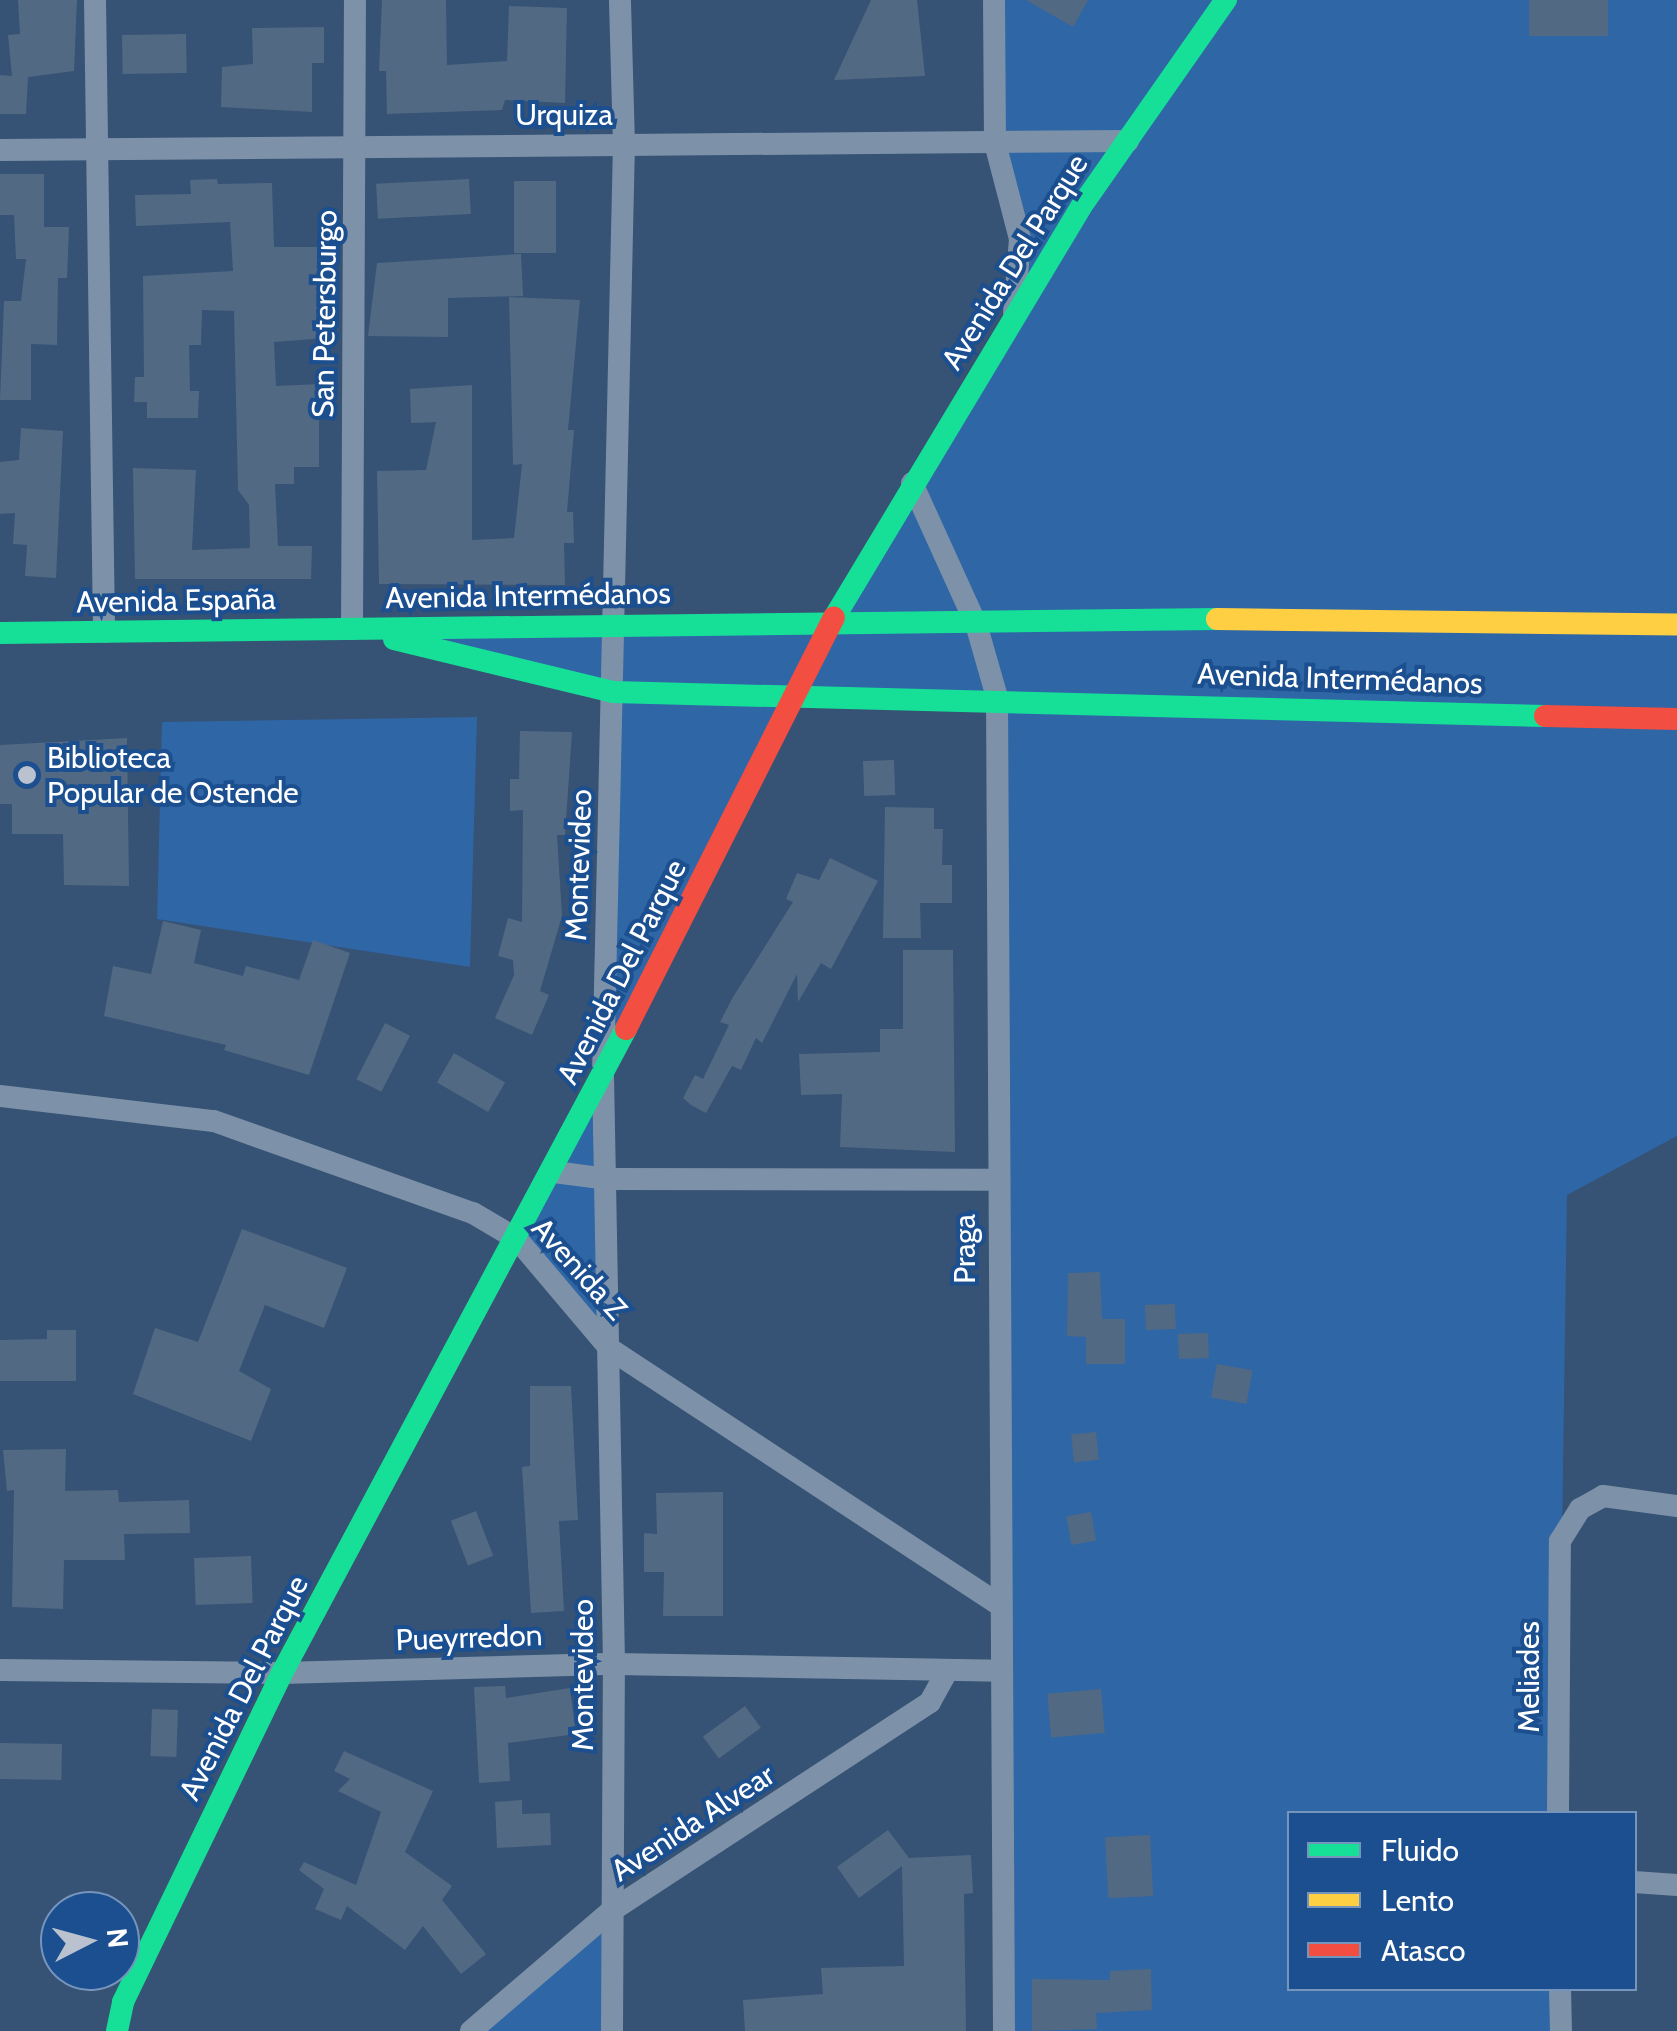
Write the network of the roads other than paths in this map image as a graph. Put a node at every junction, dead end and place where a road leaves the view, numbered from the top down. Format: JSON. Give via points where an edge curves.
{"nodes":[{"id":1,"x":96,"y":0,"type":"edge"},
{"id":2,"x":355,"y":0,"type":"edge"},
{"id":3,"x":620,"y":0,"type":"edge"},
{"id":4,"x":994,"y":0,"type":"edge"},
{"id":5,"x":1226,"y":0,"type":"edge"},
{"id":6,"x":1128,"y":141,"type":"junction"},
{"id":7,"x":995,"y":142,"type":"junction"},
{"id":8,"x":624,"y":145,"type":"junction"},
{"id":9,"x":357,"y":146,"type":"junction"},
{"id":10,"x":98,"y":149,"type":"junction"},
{"id":11,"x":0,"y":150,"type":"edge"},
{"id":12,"x":1013,"y":324,"type":"junction"},
{"id":13,"x":912,"y":483,"type":"junction"},
{"id":14,"x":832,"y":622,"type":"junction"},
{"id":15,"x":616,"y":624,"type":"junction"},
{"id":16,"x":976,"y":624,"type":"junction"},
{"id":17,"x":1677,"y":625,"type":"edge"},
{"id":18,"x":352,"y":629,"type":"junction"},
{"id":19,"x":104,"y":632,"type":"junction"},
{"id":20,"x":0,"y":633,"type":"edge"},
{"id":21,"x":614,"y":692,"type":"junction"},
{"id":22,"x":797,"y":694,"type":"junction"},
{"id":23,"x":996,"y":697,"type":"junction"},
{"id":24,"x":1677,"y":719,"type":"edge"},
{"id":25,"x":603,"y":1076,"type":"junction"},
{"id":26,"x":0,"y":1096,"type":"edge"},
{"id":27,"x":554,"y":1172,"type":"junction"},
{"id":28,"x":606,"y":1178,"type":"junction"},
{"id":29,"x":995,"y":1180,"type":"junction"},
{"id":30,"x":517,"y":1238,"type":"junction"},
{"id":31,"x":610,"y":1349,"type":"junction"},
{"id":32,"x":1677,"y":1506,"type":"edge"},
{"id":33,"x":998,"y":1604,"type":"junction"},
{"id":34,"x":614,"y":1664,"type":"junction"},
{"id":35,"x":0,"y":1670,"type":"edge"},
{"id":36,"x":1000,"y":1670,"type":"junction"},
{"id":37,"x":947,"y":1671,"type":"junction"},
{"id":38,"x":282,"y":1672,"type":"junction"},
{"id":39,"x":1558,"y":1811,"type":"edge"},
{"id":40,"x":1637,"y":1882,"type":"edge"},
{"id":41,"x":1677,"y":1885,"type":"edge"},
{"id":42,"x":611,"y":1911,"type":"junction"},
{"id":43,"x":1560,"y":1991,"type":"edge"},
{"id":44,"x":123,"y":2002,"type":"junction"},
{"id":45,"x":98,"y":2031,"type":"edge"},
{"id":46,"x":117,"y":2031,"type":"edge"},
{"id":47,"x":471,"y":2031,"type":"edge"},
{"id":48,"x":612,"y":2031,"type":"edge"},
{"id":49,"x":1004,"y":2031,"type":"edge"},
{"id":50,"x":1561,"y":2031,"type":"edge"}],
"edges":[{"from":1,"to":10,"type":"street"},
{"from":2,"to":9,"type":"street","name":"San Petersburgo"},
{"from":3,"to":8,"type":"street","name":"Montevideo"},
{"from":4,"to":7,"type":"street"},
{"from":5,"to":6,"type":"main road","name":"Avenida Del Parque"},
{"from":6,"to":7,"type":"street","name":"Urquiza"},
{"from":6,"to":12,"type":"main road","name":"Avenida Del Parque"},
{"from":7,"to":8,"type":"street","name":"Urquiza"},
{"from":7,"to":12,"type":"street","via":[[1020,239]]},
{"from":8,"to":9,"type":"street","name":"Urquiza"},
{"from":8,"to":15,"type":"street","name":"Montevideo"},
{"from":9,"to":10,"type":"street","name":"Urquiza"},
{"from":9,"to":18,"type":"street","name":"San Petersburgo"},
{"from":10,"to":11,"type":"street","name":"Urquiza"},
{"from":10,"to":19,"type":"street"},
{"from":12,"to":13,"type":"main road","name":"Avenida Del Parque"},
{"from":13,"to":14,"type":"main road","name":"Avenida Del Parque"},
{"from":13,"to":16,"type":"street","name":"Praga"},
{"from":14,"to":15,"type":"main road","name":"Avenida Intermédanos"},
{"from":14,"to":16,"type":"main road","name":"Avenida Intermédanos"},
{"from":14,"to":22,"type":"main road","name":"Avenida Del Parque"},
{"from":15,"to":18,"type":"main road","name":"Avenida Intermédanos"},
{"from":15,"to":21,"type":"street","name":"Montevideo"},
{"from":16,"to":17,"type":"main road","name":"Avenida Intermédanos"},
{"from":16,"to":23,"type":"street","name":"Praga"},
{"from":18,"to":19,"type":"main road","name":"Avenida España"},
{"from":18,"to":21,"type":"main road","name":"Avenida Intermédanos"},
{"from":19,"to":20,"type":"main road","name":"Avenida España"},
{"from":21,"to":22,"type":"main road","name":"Avenida Intermédanos"},
{"from":21,"to":25,"type":"street","name":"Montevideo"},
{"from":22,"to":23,"type":"main road","name":"Avenida Intermédanos"},
{"from":22,"to":25,"type":"main road","name":"Avenida Del Parque"},
{"from":23,"to":24,"type":"main road","name":"Avenida Intermédanos"},
{"from":23,"to":29,"type":"street","name":"Praga"},
{"from":25,"to":27,"type":"main road","name":"Avenida Del Parque"},
{"from":25,"to":28,"type":"street","name":"Montevideo"},
{"from":26,"to":30,"type":"street","name":"Avenida Z","via":[[214,1121],[436,1197]]},
{"from":27,"to":28,"type":"street"},
{"from":27,"to":30,"type":"main road","name":"Avenida Del Parque"},
{"from":28,"to":29,"type":"street"},
{"from":28,"to":31,"type":"street","name":"Montevideo"},
{"from":29,"to":33,"type":"street","name":"Praga"},
{"from":30,"to":31,"type":"street","name":"Avenida Z"},
{"from":30,"to":38,"type":"main road","name":"Avenida Del Parque"},
{"from":31,"to":33,"type":"street","name":"Avenida Z"},
{"from":31,"to":34,"type":"street","name":"Montevideo"},
{"from":32,"to":39,"type":"street","name":"Meliades","via":[[1603,1496],[1580,1508],[1560,1541]]},
{"from":33,"to":36,"type":"street","name":"Praga"},
{"from":34,"to":37,"type":"street","name":"Pueyrredon"},
{"from":34,"to":38,"type":"street","name":"Pueyrredon"},
{"from":34,"to":42,"type":"street","name":"Montevideo"},
{"from":35,"to":38,"type":"street","name":"Pueyrredon"},
{"from":36,"to":37,"type":"street","name":"Pueyrredon"},
{"from":36,"to":49,"type":"street","name":"Praga"},
{"from":37,"to":42,"type":"street","name":"Avenida Alvear","via":[[930,1702],[885,1736]]},
{"from":38,"to":44,"type":"main road","name":"Avenida Del Parque"},
{"from":40,"to":41,"type":"street"},
{"from":42,"to":47,"type":"street","name":"Avenida Alvear"},
{"from":42,"to":48,"type":"street","name":"Montevideo"},
{"from":43,"to":50,"type":"street"},
{"from":44,"to":45,"type":"street","name":"Avenida Del Parque"},
{"from":44,"to":46,"type":"main road","name":"Avenida Del Parque"}]}
